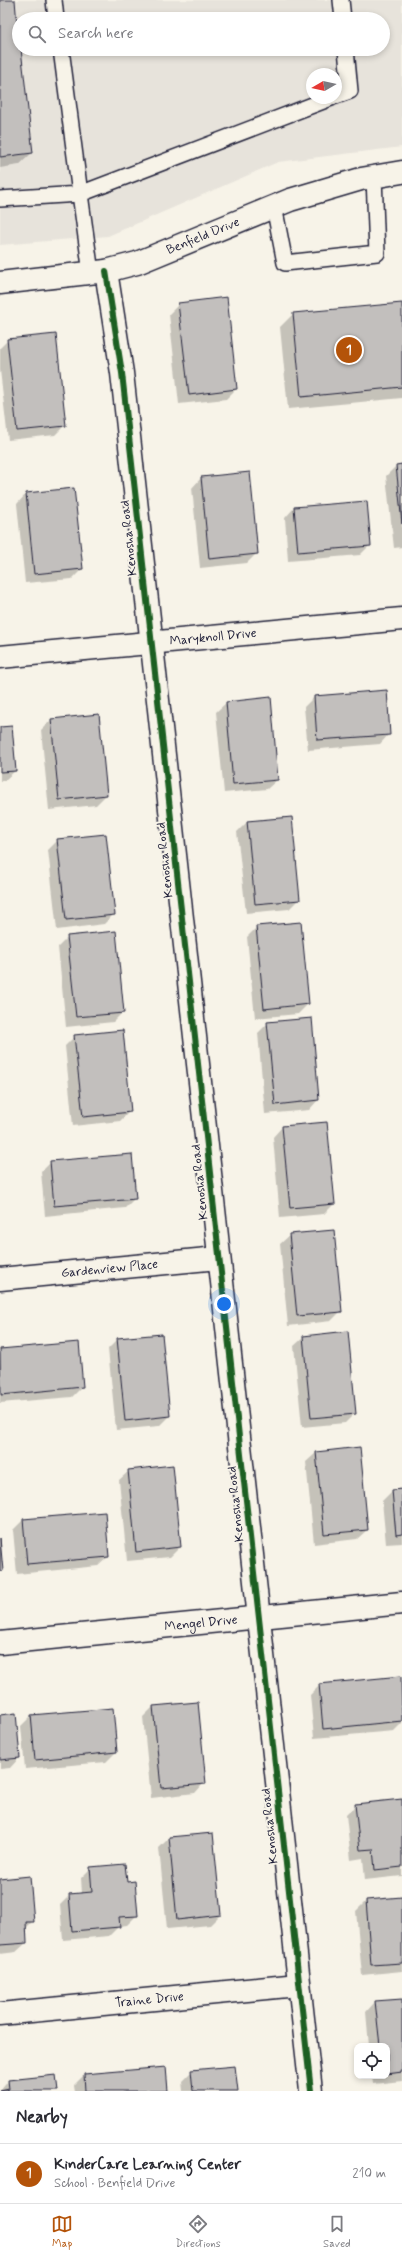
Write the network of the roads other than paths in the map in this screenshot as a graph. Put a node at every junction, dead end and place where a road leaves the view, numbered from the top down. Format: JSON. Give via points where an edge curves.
{"nodes":[{"id":1,"x":54,"y":0,"type":"edge"},
{"id":2,"x":341,"y":0,"type":"edge"},
{"id":3,"x":55,"y":12,"type":"edge"},
{"id":4,"x":342,"y":12,"type":"edge"},
{"id":5,"x":61,"y":56,"type":"edge"},
{"id":6,"x":347,"y":56,"type":"edge"},
{"id":7,"x":342,"y":94,"type":"edge"},
{"id":8,"x":315,"y":104,"type":"edge"},
{"id":9,"x":402,"y":172,"type":"edge"},
{"id":10,"x":374,"y":177,"type":"junction"},
{"id":11,"x":80,"y":194,"type":"junction"},
{"id":12,"x":0,"y":199,"type":"edge"},
{"id":13,"x":274,"y":206,"type":"junction"},
{"id":14,"x":99,"y":272,"type":"junction"},
{"id":15,"x":0,"y":283,"type":"edge"},
{"id":16,"x":402,"y":619,"type":"edge"},
{"id":17,"x":152,"y":642,"type":"junction"},
{"id":18,"x":0,"y":657,"type":"edge"},
{"id":19,"x":218,"y":1258,"type":"junction"},
{"id":20,"x":0,"y":1280,"type":"edge"},
{"id":21,"x":402,"y":1603,"type":"edge"},
{"id":22,"x":259,"y":1617,"type":"junction"},
{"id":23,"x":0,"y":1643,"type":"edge"},
{"id":24,"x":298,"y":1985,"type":"junction"},
{"id":25,"x":0,"y":2014,"type":"edge"},
{"id":26,"x":311,"y":2091,"type":"edge"}],
"edges":[{"from":1,"to":3,"type":"lane"},
{"from":2,"to":4,"type":"lane"},
{"from":5,"to":11,"type":"lane"},
{"from":6,"to":7,"type":"lane","via":[[350,91]]},
{"from":8,"to":11,"type":"lane"},
{"from":9,"to":10,"type":"street","name":"Benfield Drive"},
{"from":10,"to":13,"type":"street","name":"Benfield Drive"},
{"from":10,"to":13,"type":"lane","via":[[377,253],[285,263]]},
{"from":11,"to":12,"type":"lane"},
{"from":11,"to":14,"type":"lane"},
{"from":13,"to":14,"type":"street","name":"Benfield Drive","via":[[137,263]]},
{"from":14,"to":15,"type":"street","name":"Benfield Drive"},
{"from":14,"to":17,"type":"street","name":"Kenosha Road","via":[[122,373]]},
{"from":16,"to":17,"type":"street","name":"Maryknoll Drive"},
{"from":17,"to":18,"type":"street","name":"Maryknoll Drive"},
{"from":17,"to":19,"type":"street","name":"Kenosha Road"},
{"from":19,"to":20,"type":"street","name":"Gardenview Place"},
{"from":19,"to":22,"type":"street","name":"Kenosha Road"},
{"from":21,"to":22,"type":"street","name":"Mengel Drive"},
{"from":22,"to":23,"type":"street","name":"Mengel Drive"},
{"from":22,"to":24,"type":"street","name":"Kenosha Road"},
{"from":24,"to":25,"type":"street","name":"Traine Drive"},
{"from":24,"to":26,"type":"street","name":"Kenosha Road"}]}
